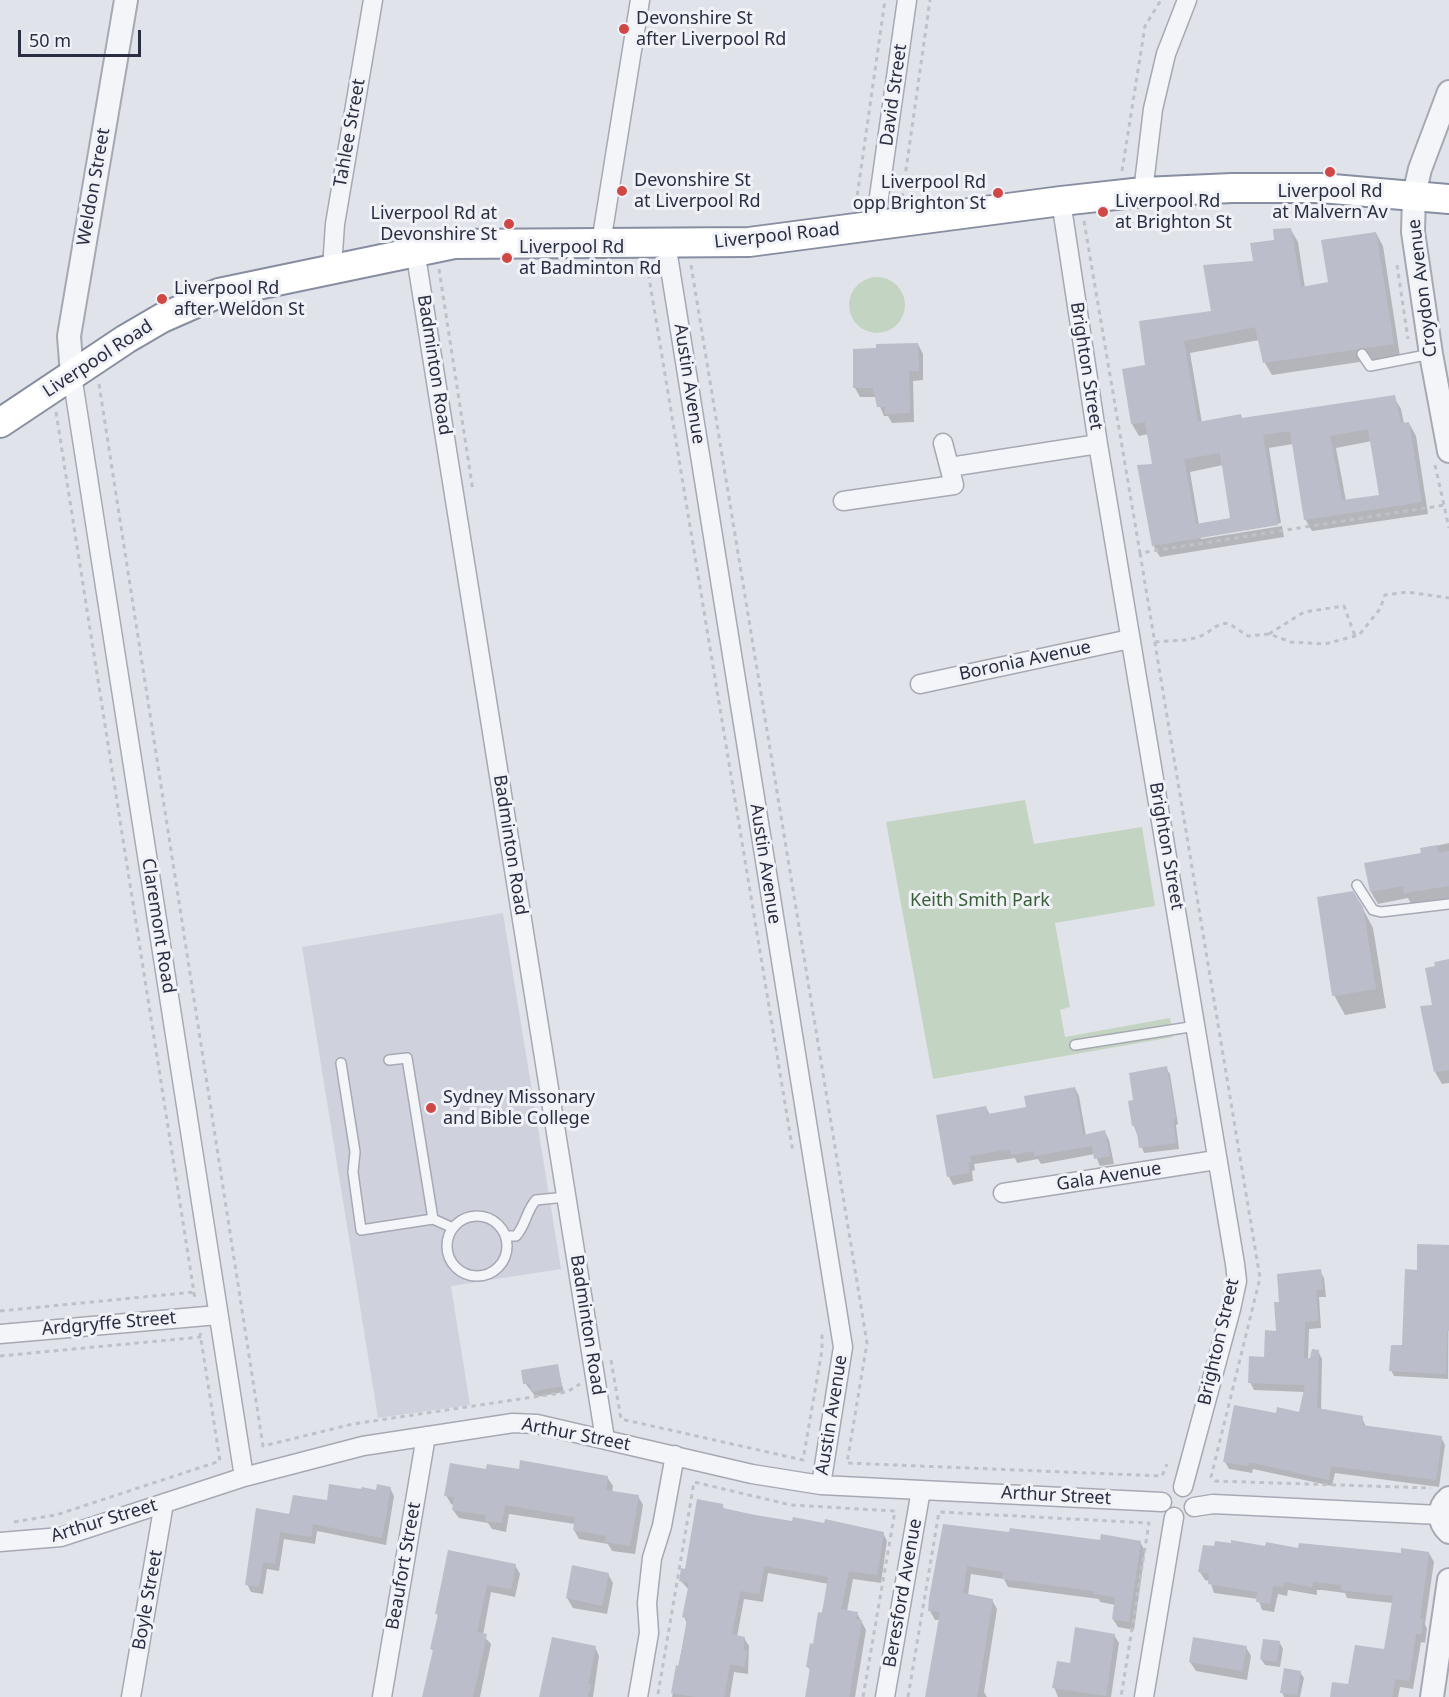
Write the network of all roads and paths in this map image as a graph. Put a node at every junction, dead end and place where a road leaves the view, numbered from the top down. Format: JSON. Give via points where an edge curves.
{"nodes":[{"id":1,"x":126,"y":0,"type":"edge"},
{"id":2,"x":374,"y":0,"type":"edge"},
{"id":3,"x":640,"y":0,"type":"edge"},
{"id":4,"x":885,"y":0,"type":"edge"},
{"id":5,"x":907,"y":0,"type":"edge"},
{"id":6,"x":930,"y":0,"type":"edge"},
{"id":7,"x":1161,"y":0,"type":"edge"},
{"id":8,"x":1187,"y":0,"type":"edge"},
{"id":9,"x":1449,"y":92,"type":"edge"},
{"id":10,"x":1122,"y":171,"type":"dead end"},
{"id":11,"x":1143,"y":192,"type":"junction"},
{"id":12,"x":1414,"y":195,"type":"junction"},
{"id":13,"x":902,"y":198,"type":"dead end"},
{"id":14,"x":1449,"y":199,"type":"edge"},
{"id":15,"x":1061,"y":201,"type":"junction"},
{"id":16,"x":856,"y":204,"type":"dead end"},
{"id":17,"x":1084,"y":220,"type":"dead end"},
{"id":18,"x":875,"y":225,"type":"junction"},
{"id":19,"x":601,"y":243,"type":"junction"},
{"id":20,"x":415,"y":250,"type":"junction"},
{"id":21,"x":656,"y":253,"type":"junction"},
{"id":22,"x":691,"y":264,"type":"dead end"},
{"id":23,"x":438,"y":267,"type":"dead end"},
{"id":24,"x":332,"y":268,"type":"junction"},
{"id":25,"x":1362,"y":354,"type":"dead end"},
{"id":26,"x":1431,"y":354,"type":"junction"},
{"id":27,"x":72,"y":375,"type":"junction"},
{"id":28,"x":101,"y":382,"type":"dead end"},
{"id":29,"x":56,"y":412,"type":"dead end"},
{"id":30,"x":0,"y":423,"type":"edge"},
{"id":31,"x":943,"y":443,"type":"dead end"},
{"id":32,"x":1098,"y":444,"type":"junction"},
{"id":33,"x":1449,"y":451,"type":"edge"},
{"id":34,"x":950,"y":467,"type":"junction"},
{"id":35,"x":843,"y":501,"type":"dead end"},
{"id":36,"x":474,"y":502,"type":"dead end"},
{"id":37,"x":1445,"y":505,"type":"dead end"},
{"id":38,"x":1140,"y":553,"type":"junction"},
{"id":39,"x":1449,"y":598,"type":"edge"},
{"id":40,"x":1269,"y":634,"type":"junction"},
{"id":41,"x":1355,"y":636,"type":"junction"},
{"id":42,"x":1130,"y":639,"type":"junction"},
{"id":43,"x":1155,"y":642,"type":"junction"},
{"id":44,"x":921,"y":684,"type":"dead end"},
{"id":45,"x":1357,"y":885,"type":"dead end"},
{"id":46,"x":1449,"y":904,"type":"edge"},
{"id":47,"x":1196,"y":1026,"type":"junction"},
{"id":48,"x":1076,"y":1045,"type":"dead end"},
{"id":49,"x":389,"y":1060,"type":"dead end"},
{"id":50,"x":341,"y":1063,"type":"dead end"},
{"id":51,"x":793,"y":1156,"type":"dead end"},
{"id":52,"x":1216,"y":1160,"type":"junction"},
{"id":53,"x":1003,"y":1193,"type":"dead end"},
{"id":54,"x":566,"y":1197,"type":"junction"},
{"id":55,"x":433,"y":1219,"type":"junction"},
{"id":56,"x":453,"y":1228,"type":"junction"},
{"id":57,"x":506,"y":1236,"type":"junction"},
{"id":58,"x":194,"y":1292,"type":"junction"},
{"id":59,"x":195,"y":1299,"type":"dead end"},
{"id":60,"x":0,"y":1311,"type":"edge"},
{"id":61,"x":218,"y":1314,"type":"junction"},
{"id":62,"x":822,"y":1333,"type":"dead end"},
{"id":63,"x":0,"y":1334,"type":"edge"},
{"id":64,"x":610,"y":1351,"type":"dead end"},
{"id":65,"x":0,"y":1356,"type":"edge"},
{"id":66,"x":581,"y":1379,"type":"dead end"},
{"id":67,"x":426,"y":1436,"type":"junction"},
{"id":68,"x":605,"y":1439,"type":"junction"},
{"id":69,"x":675,"y":1455,"type":"junction"},
{"id":70,"x":1167,"y":1464,"type":"dead end"},
{"id":71,"x":244,"y":1477,"type":"junction"},
{"id":72,"x":821,"y":1485,"type":"junction"},
{"id":73,"x":1182,"y":1487,"type":"junction"},
{"id":74,"x":921,"y":1490,"type":"junction"},
{"id":75,"x":1162,"y":1502,"type":"junction"},
{"id":76,"x":164,"y":1503,"type":"junction"},
{"id":77,"x":1194,"y":1507,"type":"junction"},
{"id":78,"x":1443,"y":1508,"type":"edge"},
{"id":79,"x":1174,"y":1517,"type":"junction"},
{"id":80,"x":11,"y":1522,"type":"dead end"},
{"id":81,"x":0,"y":1542,"type":"edge"},
{"id":82,"x":1449,"y":1580,"type":"edge"},
{"id":83,"x":131,"y":1697,"type":"edge"},
{"id":84,"x":382,"y":1697,"type":"edge"},
{"id":85,"x":638,"y":1697,"type":"edge"},
{"id":86,"x":657,"y":1697,"type":"edge"},
{"id":87,"x":863,"y":1697,"type":"edge"},
{"id":88,"x":885,"y":1697,"type":"edge"},
{"id":89,"x":908,"y":1697,"type":"edge"},
{"id":90,"x":1121,"y":1697,"type":"edge"},
{"id":91,"x":1144,"y":1697,"type":"edge"},
{"id":92,"x":1432,"y":1697,"type":"edge"}],
"edges":[{"from":1,"to":27,"type":"street","name":"Weldon Street","via":[[69,336]]},
{"from":2,"to":24,"type":"street","name":"Tahlee Street","via":[[339,201]]},
{"from":3,"to":19,"type":"street"},
{"from":4,"to":16,"type":"path"},
{"from":5,"to":18,"type":"street","name":"David Street"},
{"from":6,"to":13,"type":"path"},
{"from":7,"to":10,"type":"path","via":[[1144,33]]},
{"from":8,"to":11,"type":"street","via":[[1166,54],[1153,109]]},
{"from":9,"to":12,"type":"street","name":"Croydon Avenue"},
{"from":11,"to":12,"type":"highway","name":"Liverpool Road","via":[[1310,188]]},
{"from":11,"to":15,"type":"highway","name":"Liverpool Road"},
{"from":12,"to":14,"type":"highway","name":"Liverpool Road"},
{"from":12,"to":26,"type":"street","name":"Croydon Avenue","via":[[1413,232]]},
{"from":15,"to":18,"type":"highway","name":"Liverpool Road"},
{"from":15,"to":32,"type":"street","name":"Brighton Street"},
{"from":17,"to":38,"type":"path"},
{"from":18,"to":21,"type":"highway","name":"Liverpool Road"},
{"from":19,"to":20,"type":"highway","name":"Liverpool Road","via":[[478,242]]},
{"from":19,"to":21,"type":"highway","name":"Liverpool Road"},
{"from":20,"to":24,"type":"highway","name":"Liverpool Road"},
{"from":20,"to":54,"type":"street","name":"Badminton Road"},
{"from":21,"to":51,"type":"path"},
{"from":21,"to":72,"type":"street","name":"Austin Avenue","via":[[843,1347]]},
{"from":22,"to":70,"type":"path","via":[[867,1343],[847,1463],[1162,1476]]},
{"from":23,"to":36,"type":"path"},
{"from":24,"to":27,"type":"highway","name":"Liverpool Road","via":[[219,293],[162,318]]},
{"from":25,"to":26,"type":"lane","via":[[1370,366]]},
{"from":26,"to":33,"type":"street","name":"Croydon Avenue"},
{"from":27,"to":30,"type":"highway","name":"Liverpool Road"},
{"from":27,"to":61,"type":"street","name":"Claremont Road"},
{"from":28,"to":66,"type":"path","via":[[97,386],[263,1446],[353,1424],[567,1392],[577,1388]]},
{"from":29,"to":58,"type":"path"},
{"from":31,"to":34,"type":"street"},
{"from":32,"to":34,"type":"street"},
{"from":32,"to":42,"type":"street","name":"Brighton Street"},
{"from":34,"to":35,"type":"street","via":[[954,484]]},
{"from":37,"to":38,"type":"path"},
{"from":38,"to":43,"type":"path"},
{"from":39,"to":41,"type":"path","via":[[1407,592],[1385,595],[1380,609]]},
{"from":40,"to":41,"type":"path","via":[[1291,642],[1325,644]]},
{"from":40,"to":41,"type":"path","via":[[1304,612],[1344,606]]},
{"from":40,"to":43,"type":"path","via":[[1248,636],[1228,623],[1213,626],[1194,638]]},
{"from":42,"to":44,"type":"street","name":"Boronia Avenue"},
{"from":42,"to":47,"type":"street","name":"Brighton Street"},
{"from":43,"to":78,"type":"path","via":[[1260,1278],[1210,1477],[1215,1481]]},
{"from":45,"to":46,"type":"lane","via":[[1373,910],[1381,912]]},
{"from":47,"to":48,"type":"lane"},
{"from":47,"to":52,"type":"street","name":"Brighton Street"},
{"from":49,"to":55,"type":"lane","via":[[407,1058]]},
{"from":50,"to":55,"type":"lane","via":[[355,1152],[353,1172],[361,1230]]},
{"from":52,"to":53,"type":"street","name":"Gala Avenue"},
{"from":52,"to":73,"type":"street","name":"Brighton Street","via":[[1236,1281]]},
{"from":54,"to":57,"type":"lane","via":[[536,1200],[525,1226],[516,1236]]},
{"from":54,"to":68,"type":"street","name":"Badminton Road"},
{"from":55,"to":56,"type":"lane"},
{"from":56,"to":57,"type":"lane","via":[[470,1217],[482,1216],[500,1226]]},
{"from":56,"to":57,"type":"lane","via":[[447,1247],[450,1258],[455,1267],[477,1276],[495,1271],[502,1263],[508,1247]]},
{"from":58,"to":59,"type":"path"},
{"from":58,"to":60,"type":"path"},
{"from":61,"to":63,"type":"street","name":"Ardgryffe Street"},
{"from":61,"to":71,"type":"street","name":"Claremont Road"},
{"from":62,"to":64,"type":"path","via":[[803,1460],[621,1419]]},
{"from":65,"to":80,"type":"path","via":[[201,1337],[220,1461],[56,1515]]},
{"from":67,"to":68,"type":"street","name":"Arthur Street","via":[[521,1423]]},
{"from":67,"to":71,"type":"street","name":"Arthur Street","via":[[363,1446]]},
{"from":67,"to":84,"type":"street","name":"Beaufort Street"},
{"from":68,"to":69,"type":"street","name":"Arthur Street"},
{"from":69,"to":72,"type":"street","name":"Arthur Street"},
{"from":69,"to":85,"type":"street","via":[[652,1558],[647,1603],[649,1632]]},
{"from":71,"to":76,"type":"street","name":"Arthur Street"},
{"from":72,"to":74,"type":"street","name":"Arthur Street"},
{"from":73,"to":75,"type":"street","via":[[1168,1490]]},
{"from":73,"to":77,"type":"street","via":[[1191,1492]]},
{"from":74,"to":75,"type":"street","name":"Arthur Street"},
{"from":74,"to":88,"type":"street","name":"Beresford Avenue"},
{"from":75,"to":79,"type":"street","via":[[1165,1512]]},
{"from":76,"to":81,"type":"street","name":"Arthur Street","via":[[61,1537]]},
{"from":76,"to":83,"type":"street","name":"Boyle Street"},
{"from":77,"to":78,"type":"street","via":[[1213,1504]]},
{"from":77,"to":79,"type":"street","via":[[1188,1515]]},
{"from":79,"to":91,"type":"street"},
{"from":82,"to":92,"type":"street"},
{"from":86,"to":87,"type":"path","via":[[694,1482],[791,1505],[895,1511]]},
{"from":89,"to":90,"type":"path","via":[[939,1512],[1149,1523]]}]}
